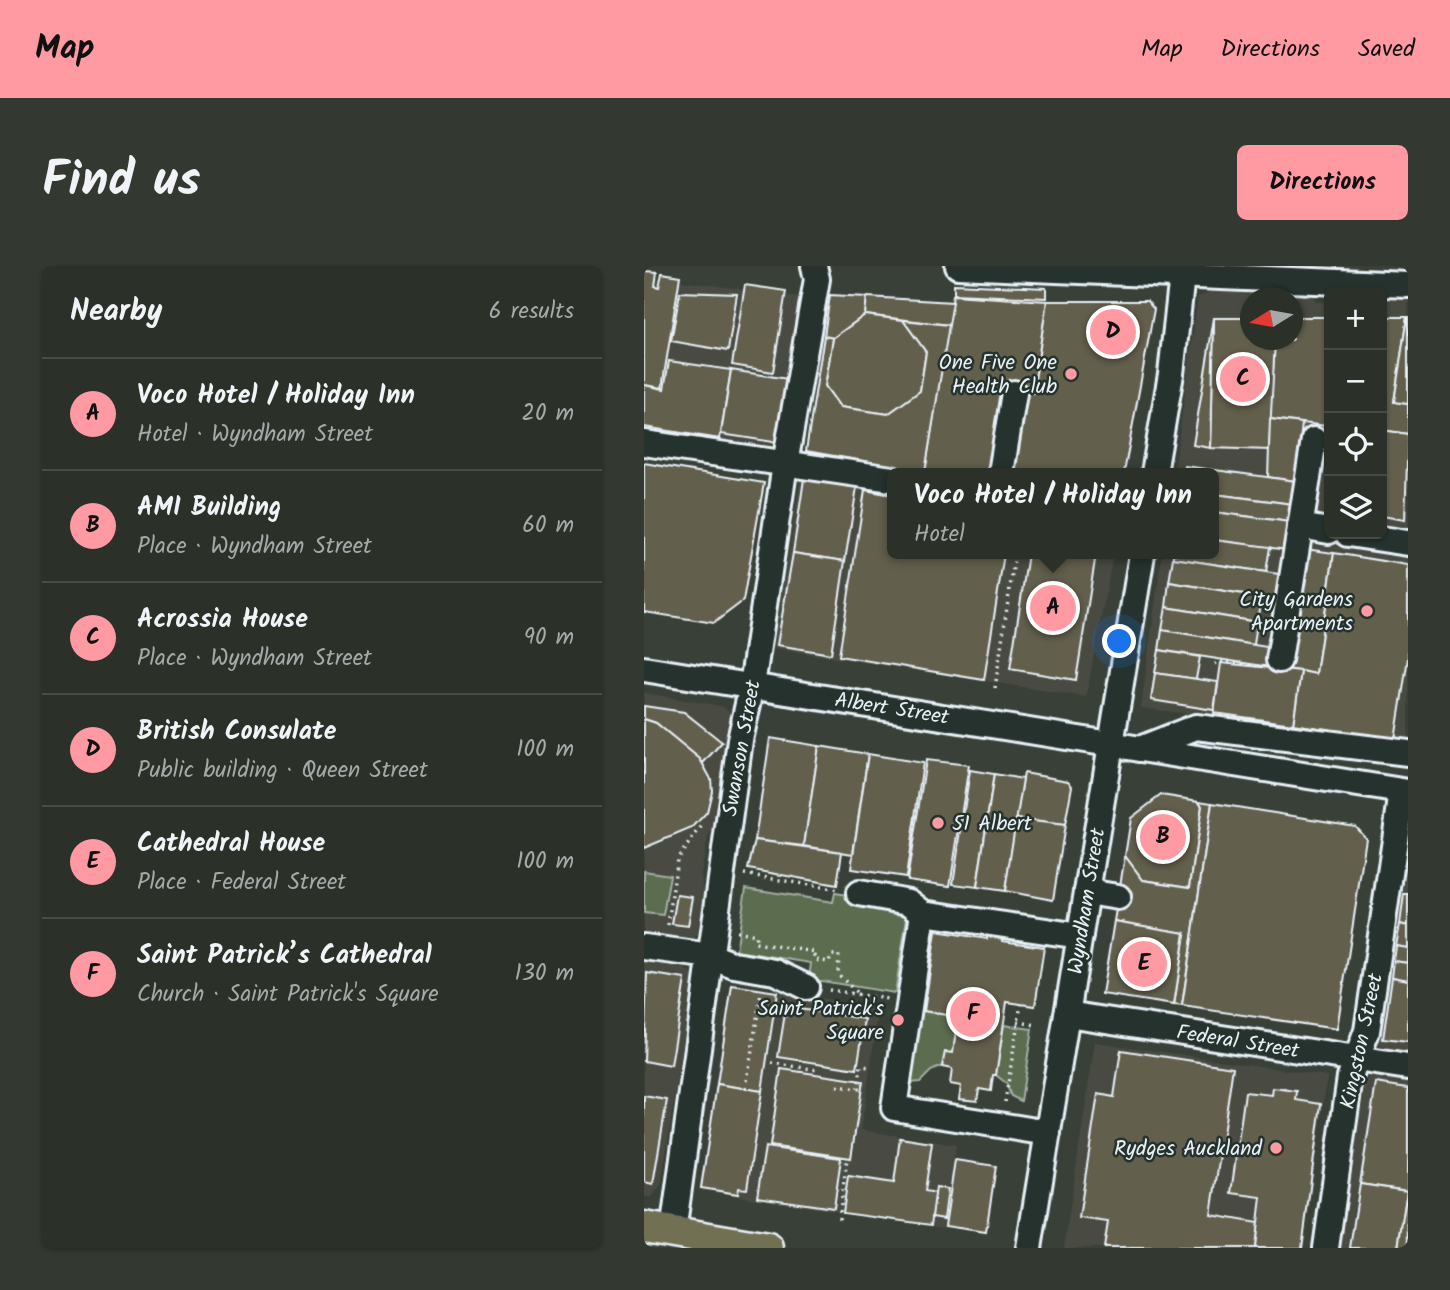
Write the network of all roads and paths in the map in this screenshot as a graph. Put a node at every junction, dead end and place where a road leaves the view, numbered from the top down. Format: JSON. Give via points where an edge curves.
{"nodes":[{"id":1,"x":814,"y":266,"type":"edge"},
{"id":2,"x":958,"y":266,"type":"edge"},
{"id":3,"x":1035,"y":268,"type":"edge"},
{"id":4,"x":1182,"y":275,"type":"junction"},
{"id":5,"x":1408,"y":285,"type":"edge"},
{"id":6,"x":1014,"y":393,"type":"dead end"},
{"id":7,"x":1314,"y":440,"type":"dead end"},
{"id":8,"x":644,"y":443,"type":"edge"},
{"id":9,"x":785,"y":464,"type":"junction"},
{"id":10,"x":1002,"y":468,"type":"edge"},
{"id":11,"x":1155,"y":468,"type":"edge"},
{"id":12,"x":887,"y":478,"type":"edge"},
{"id":13,"x":1300,"y":526,"type":"junction"},
{"id":14,"x":1324,"y":530,"type":"edge"},
{"id":15,"x":1381,"y":539,"type":"edge"},
{"id":16,"x":1408,"y":543,"type":"edge"},
{"id":17,"x":1014,"y":559,"type":"edge"},
{"id":18,"x":1141,"y":559,"type":"edge"},
{"id":19,"x":1215,"y":664,"type":"dead end"},
{"id":20,"x":1274,"y":664,"type":"joint"},
{"id":21,"x":644,"y":669,"type":"edge"},
{"id":22,"x":752,"y":686,"type":"junction"},
{"id":23,"x":995,"y":688,"type":"dead end"},
{"id":24,"x":1112,"y":744,"type":"junction"},
{"id":25,"x":1140,"y":749,"type":"junction"},
{"id":26,"x":1408,"y":753,"type":"edge"},
{"id":27,"x":1405,"y":792,"type":"edge"},
{"id":28,"x":704,"y":823,"type":"dead end"},
{"id":29,"x":744,"y":874,"type":"dead end"},
{"id":30,"x":848,"y":891,"type":"joint"},
{"id":31,"x":1087,"y":892,"type":"junction"},
{"id":32,"x":1118,"y":897,"type":"dead end"},
{"id":33,"x":923,"y":913,"type":"junction"},
{"id":34,"x":668,"y":925,"type":"dead end"},
{"id":35,"x":736,"y":931,"type":"dead end"},
{"id":36,"x":1080,"y":936,"type":"junction"},
{"id":37,"x":644,"y":947,"type":"edge"},
{"id":38,"x":711,"y":956,"type":"junction"},
{"id":39,"x":764,"y":970,"type":"junction"},
{"id":40,"x":806,"y":987,"type":"joint"},
{"id":41,"x":858,"y":995,"type":"junction"},
{"id":42,"x":894,"y":1000,"type":"dead end"},
{"id":43,"x":1021,"y":1004,"type":"dead end"},
{"id":44,"x":1067,"y":1014,"type":"junction"},
{"id":45,"x":1018,"y":1022,"type":"junction"},
{"id":46,"x":1037,"y":1025,"type":"dead end"},
{"id":47,"x":1357,"y":1060,"type":"junction"},
{"id":48,"x":772,"y":1063,"type":"dead end"},
{"id":49,"x":870,"y":1067,"type":"dead end"},
{"id":50,"x":1408,"y":1067,"type":"edge"},
{"id":51,"x":818,"y":1070,"type":"dead end"},
{"id":52,"x":837,"y":1086,"type":"dead end"},
{"id":53,"x":746,"y":1088,"type":"dead end"},
{"id":54,"x":1001,"y":1125,"type":"junction"},
{"id":55,"x":1048,"y":1133,"type":"junction"},
{"id":56,"x":847,"y":1158,"type":"dead end"},
{"id":57,"x":839,"y":1219,"type":"dead end"},
{"id":58,"x":658,"y":1230,"type":"edge"},
{"id":59,"x":768,"y":1248,"type":"edge"},
{"id":60,"x":1029,"y":1248,"type":"edge"},
{"id":61,"x":1326,"y":1248,"type":"edge"}],
"edges":[{"from":1,"to":9,"type":"street","name":"Swanson Street","via":[[815,291]]},
{"from":2,"to":3,"type":"street"},
{"from":3,"to":4,"type":"street"},
{"from":4,"to":5,"type":"street"},
{"from":4,"to":11,"type":"street"},
{"from":6,"to":10,"type":"street"},
{"from":7,"to":13,"type":"street"},
{"from":8,"to":9,"type":"street"},
{"from":9,"to":12,"type":"street"},
{"from":9,"to":22,"type":"street","name":"Swanson Street"},
{"from":13,"to":14,"type":"street"},
{"from":13,"to":20,"type":"street"},
{"from":15,"to":16,"type":"street"},
{"from":17,"to":23,"type":"path"},
{"from":18,"to":24,"type":"street","name":"Wyndham Street"},
{"from":19,"to":20,"type":"path"},
{"from":21,"to":22,"type":"street","name":"Albert Street"},
{"from":22,"to":24,"type":"street","name":"Albert Street"},
{"from":22,"to":38,"type":"street","name":"Swanson Street","via":[[740,740]]},
{"from":24,"to":25,"type":"street","name":"Albert Street"},
{"from":24,"to":31,"type":"street","name":"Wyndham Street"},
{"from":25,"to":26,"type":"street","via":[[1196,727]]},
{"from":25,"to":27,"type":"street","name":"Albert Street"},
{"from":27,"to":47,"type":"street","name":"Kingston Street","via":[[1367,1031]]},
{"from":28,"to":34,"type":"path","via":[[677,859]]},
{"from":29,"to":30,"type":"path"},
{"from":30,"to":33,"type":"street","via":[[909,902]]},
{"from":31,"to":32,"type":"street"},
{"from":31,"to":36,"type":"street","name":"Wyndham Street"},
{"from":33,"to":36,"type":"street"},
{"from":33,"to":54,"type":"street","via":[[894,1108]]},
{"from":35,"to":41,"type":"path","via":[[756,935],[755,943],[816,952],[814,960],[829,962],[831,955],[839,955],[838,974]]},
{"from":36,"to":44,"type":"street","name":"Wyndham Street"},
{"from":37,"to":38,"type":"street"},
{"from":38,"to":39,"type":"street"},
{"from":38,"to":58,"type":"street","name":"Swanson Street"},
{"from":39,"to":40,"type":"street","via":[[786,975]]},
{"from":39,"to":53,"type":"path"},
{"from":40,"to":41,"type":"path"},
{"from":41,"to":42,"type":"path"},
{"from":43,"to":45,"type":"path"},
{"from":44,"to":47,"type":"street","name":"Federal Street"},
{"from":44,"to":55,"type":"street","name":"Wyndham Street"},
{"from":45,"to":46,"type":"path"},
{"from":45,"to":54,"type":"path"},
{"from":47,"to":50,"type":"street","name":"Federal Street"},
{"from":47,"to":61,"type":"street","name":"Kingston Street","via":[[1350,1077]]},
{"from":48,"to":51,"type":"path"},
{"from":49,"to":52,"type":"path","via":[[862,1066],[858,1089]]},
{"from":54,"to":55,"type":"street"},
{"from":55,"to":60,"type":"street","name":"Wyndham Street"},
{"from":56,"to":57,"type":"path"},
{"from":58,"to":59,"type":"main road"}]}
